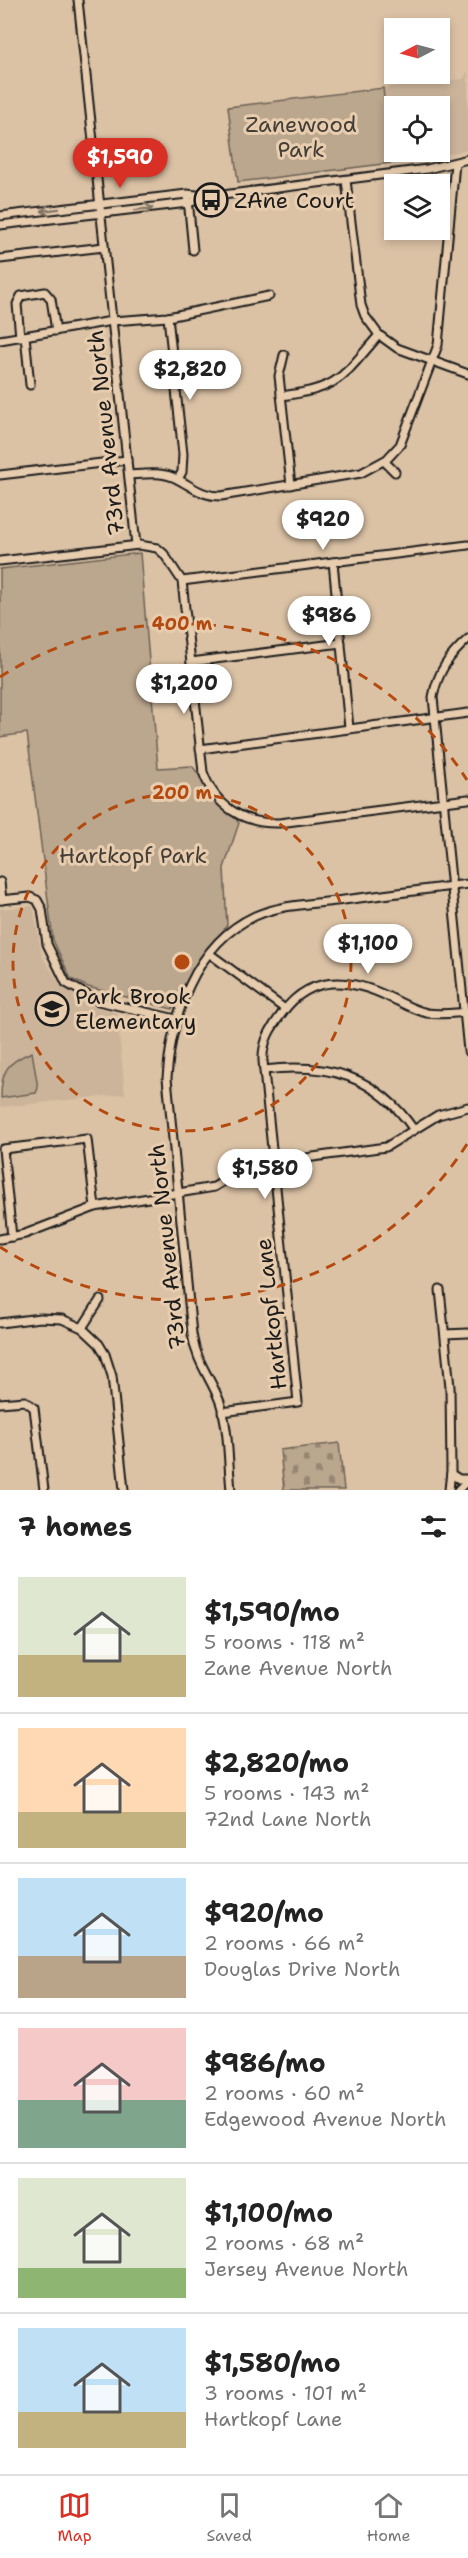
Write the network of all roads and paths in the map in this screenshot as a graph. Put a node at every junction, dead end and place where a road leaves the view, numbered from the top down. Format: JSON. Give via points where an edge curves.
{"nodes":[{"id":1,"x":78,"y":0,"type":"edge"},
{"id":2,"x":468,"y":159,"type":"edge"},
{"id":3,"x":455,"y":163,"type":"junction"},
{"id":4,"x":346,"y":180,"type":"junction"},
{"id":5,"x":187,"y":194,"type":"junction"},
{"id":6,"x":207,"y":196,"type":"junction"},
{"id":7,"x":188,"y":203,"type":"junction"},
{"id":8,"x":100,"y":204,"type":"junction"},
{"id":9,"x":100,"y":214,"type":"junction"},
{"id":10,"x":0,"y":216,"type":"edge"},
{"id":11,"x":0,"y":225,"type":"edge"},
{"id":12,"x":104,"y":247,"type":"junction"},
{"id":13,"x":193,"y":250,"type":"dead end"},
{"id":14,"x":0,"y":259,"type":"edge"},
{"id":15,"x":269,"y":296,"type":"dead end"},
{"id":16,"x":168,"y":316,"type":"junction"},
{"id":17,"x":112,"y":321,"type":"junction"},
{"id":18,"x":56,"y":331,"type":"junction"},
{"id":19,"x":379,"y":335,"type":"junction"},
{"id":20,"x":22,"y":336,"type":"junction"},
{"id":21,"x":0,"y":340,"type":"edge"},
{"id":22,"x":284,"y":355,"type":"dead end"},
{"id":23,"x":433,"y":362,"type":"junction"},
{"id":24,"x":468,"y":374,"type":"edge"},
{"id":25,"x":30,"y":385,"type":"dead end"},
{"id":26,"x":281,"y":396,"type":"junction"},
{"id":27,"x":127,"y":460,"type":"junction"},
{"id":28,"x":384,"y":461,"type":"junction"},
{"id":29,"x":395,"y":472,"type":"dead end"},
{"id":30,"x":0,"y":475,"type":"edge"},
{"id":31,"x":129,"y":475,"type":"junction"},
{"id":32,"x":178,"y":479,"type":"junction"},
{"id":33,"x":291,"y":485,"type":"junction"},
{"id":34,"x":136,"y":545,"type":"junction"},
{"id":35,"x":468,"y":545,"type":"edge"},
{"id":36,"x":0,"y":561,"type":"edge"},
{"id":37,"x":333,"y":562,"type":"junction"},
{"id":38,"x":182,"y":582,"type":"junction"},
{"id":39,"x":468,"y":639,"type":"edge"},
{"id":40,"x":341,"y":643,"type":"junction"},
{"id":41,"x":191,"y":662,"type":"junction"},
{"id":42,"x":468,"y":713,"type":"edge"},
{"id":43,"x":434,"y":717,"type":"junction"},
{"id":44,"x":349,"y":728,"type":"junction"},
{"id":45,"x":200,"y":749,"type":"junction"},
{"id":46,"x":468,"y":799,"type":"edge"},
{"id":47,"x":443,"y":802,"type":"junction"},
{"id":48,"x":0,"y":882,"type":"edge"},
{"id":49,"x":468,"y":884,"type":"edge"},
{"id":50,"x":451,"y":886,"type":"junction"},
{"id":51,"x":1,"y":900,"type":"edge"},
{"id":52,"x":210,"y":954,"type":"junction"},
{"id":53,"x":285,"y":1009,"type":"junction"},
{"id":54,"x":466,"y":1012,"type":"edge"},
{"id":55,"x":176,"y":1019,"type":"junction"},
{"id":56,"x":468,"y":1051,"type":"edge"},
{"id":57,"x":264,"y":1070,"type":"junction"},
{"id":58,"x":468,"y":1107,"type":"edge"},
{"id":59,"x":414,"y":1130,"type":"junction"},
{"id":60,"x":273,"y":1162,"type":"junction"},
{"id":61,"x":178,"y":1193,"type":"junction"},
{"id":62,"x":95,"y":1207,"type":"junction"},
{"id":63,"x":12,"y":1237,"type":"junction"},
{"id":64,"x":0,"y":1239,"type":"edge"},
{"id":65,"x":440,"y":1290,"type":"dead end"},
{"id":66,"x":100,"y":1300,"type":"dead end"},
{"id":67,"x":0,"y":1323,"type":"edge"},
{"id":68,"x":82,"y":1328,"type":"junction"},
{"id":69,"x":468,"y":1333,"type":"edge"},
{"id":70,"x":445,"y":1334,"type":"junction"},
{"id":71,"x":0,"y":1403,"type":"edge"},
{"id":72,"x":222,"y":1412,"type":"junction"},
{"id":73,"x":451,"y":1474,"type":"junction"},
{"id":74,"x":468,"y":1480,"type":"edge"},
{"id":75,"x":44,"y":1490,"type":"edge"},
{"id":76,"x":124,"y":1490,"type":"edge"},
{"id":77,"x":231,"y":1490,"type":"edge"},
{"id":78,"x":449,"y":1490,"type":"edge"},
{"id":79,"x":459,"y":1490,"type":"edge"}],
"edges":[{"from":1,"to":8,"type":"street","name":"73rd Avenue North"},
{"from":2,"to":3,"type":"street"},
{"from":3,"to":4,"type":"street"},
{"from":3,"to":23,"type":"street","via":[[440,335]]},
{"from":4,"to":6,"type":"street"},
{"from":4,"to":19,"type":"street","via":[[361,305]]},
{"from":5,"to":6,"type":"street"},
{"from":5,"to":7,"type":"street"},
{"from":5,"to":8,"type":"street"},
{"from":6,"to":7,"type":"street"},
{"from":9,"to":7,"type":"street","one_way":true},
{"from":7,"to":13,"type":"street"},
{"from":8,"to":9,"type":"street","name":"73rd Avenue North"},
{"from":8,"to":10,"type":"street","one_way":true},
{"from":9,"to":11,"type":"street"},
{"from":9,"to":12,"type":"street","name":"73rd Avenue North"},
{"from":12,"to":14,"type":"street"},
{"from":12,"to":17,"type":"street","name":"73rd Avenue North"},
{"from":15,"to":16,"type":"street"},
{"from":16,"to":17,"type":"street"},
{"from":16,"to":32,"type":"street","via":[[183,454]]},
{"from":17,"to":18,"type":"street"},
{"from":17,"to":27,"type":"street","name":"73rd Avenue North"},
{"from":18,"to":20,"type":"street"},
{"from":18,"to":20,"type":"street","via":[[51,299],[45,292],[31,294],[21,296],[17,304]]},
{"from":19,"to":23,"type":"street","via":[[397,348]]},
{"from":19,"to":26,"type":"street","via":[[337,381],[318,391]]},
{"from":20,"to":21,"type":"street"},
{"from":20,"to":25,"type":"street"},
{"from":22,"to":26,"type":"street","via":[[279,376]]},
{"from":23,"to":24,"type":"street"},
{"from":23,"to":28,"type":"street","via":[[405,436]]},
{"from":26,"to":33,"type":"street"},
{"from":27,"to":30,"type":"street"},
{"from":27,"to":31,"type":"street","name":"73rd Avenue North"},
{"from":28,"to":29,"type":"street"},
{"from":28,"to":33,"type":"street","via":[[361,473]]},
{"from":31,"to":32,"type":"street","via":[[159,474]]},
{"from":31,"to":34,"type":"street","name":"73rd Avenue North"},
{"from":32,"to":33,"type":"street","via":[[212,496]]},
{"from":34,"to":36,"type":"street"},
{"from":34,"to":38,"type":"street","name":"73rd Avenue North","via":[[164,554]]},
{"from":35,"to":37,"type":"street"},
{"from":37,"to":38,"type":"street"},
{"from":37,"to":40,"type":"street"},
{"from":38,"to":41,"type":"street","name":"73rd Avenue North"},
{"from":39,"to":43,"type":"street","via":[[455,649],[440,671],[433,697]]},
{"from":40,"to":41,"type":"street"},
{"from":40,"to":44,"type":"street"},
{"from":41,"to":45,"type":"street","name":"73rd Avenue North"},
{"from":42,"to":43,"type":"street"},
{"from":43,"to":44,"type":"street"},
{"from":43,"to":47,"type":"street"},
{"from":44,"to":45,"type":"street"},
{"from":45,"to":47,"type":"street","name":"73rd Avenue North","via":[[207,783],[231,811],[254,821],[279,823]]},
{"from":46,"to":47,"type":"street","name":"73rd Avenue North"},
{"from":47,"to":50,"type":"street"},
{"from":48,"to":51,"type":"street"},
{"from":49,"to":50,"type":"street","name":"73rd Avenue North"},
{"from":50,"to":52,"type":"street","name":"73rd Avenue North","via":[[269,911],[239,925]]},
{"from":50,"to":54,"type":"street"},
{"from":51,"to":55,"type":"street","via":[[37,900],[47,944],[66,983],[98,1001]]},
{"from":52,"to":53,"type":"street"},
{"from":52,"to":55,"type":"street","name":"73rd Avenue North","via":[[189,987]]},
{"from":53,"to":54,"type":"street","name":"Hartkopf Lane","via":[[307,988],[345,983],[376,991],[427,1013]]},
{"from":53,"to":57,"type":"street","name":"Hartkopf Lane","via":[[264,1043]]},
{"from":54,"to":56,"type":"street"},
{"from":55,"to":61,"type":"street","name":"73rd Avenue North","via":[[167,1078]]},
{"from":57,"to":59,"type":"street","via":[[320,1068],[355,1079],[385,1098]]},
{"from":57,"to":60,"type":"street","name":"Hartkopf Lane"},
{"from":58,"to":59,"type":"street","via":[[438,1115]]},
{"from":59,"to":60,"type":"street","via":[[375,1150]]},
{"from":60,"to":61,"type":"street","via":[[250,1166],[214,1187]]},
{"from":60,"to":72,"type":"street","name":"Hartkopf Lane","via":[[298,1402]]},
{"from":61,"to":62,"type":"street"},
{"from":61,"to":72,"type":"street","name":"73rd Avenue North","via":[[194,1347]]},
{"from":62,"to":63,"type":"street"},
{"from":62,"to":63,"type":"street","via":[[87,1139],[3,1149]]},
{"from":63,"to":64,"type":"street"},
{"from":65,"to":70,"type":"street"},
{"from":66,"to":68,"type":"street"},
{"from":67,"to":68,"type":"street","via":[[51,1318]]},
{"from":68,"to":76,"type":"street","via":[[99,1344],[110,1364]]},
{"from":69,"to":70,"type":"street"},
{"from":70,"to":73,"type":"street"},
{"from":71,"to":75,"type":"street","via":[[25,1401],[34,1408]]},
{"from":72,"to":77,"type":"street","name":"73rd Avenue North"},
{"from":73,"to":74,"type":"street"},
{"from":73,"to":78,"type":"street"},
{"from":74,"to":79,"type":"street"}]}
